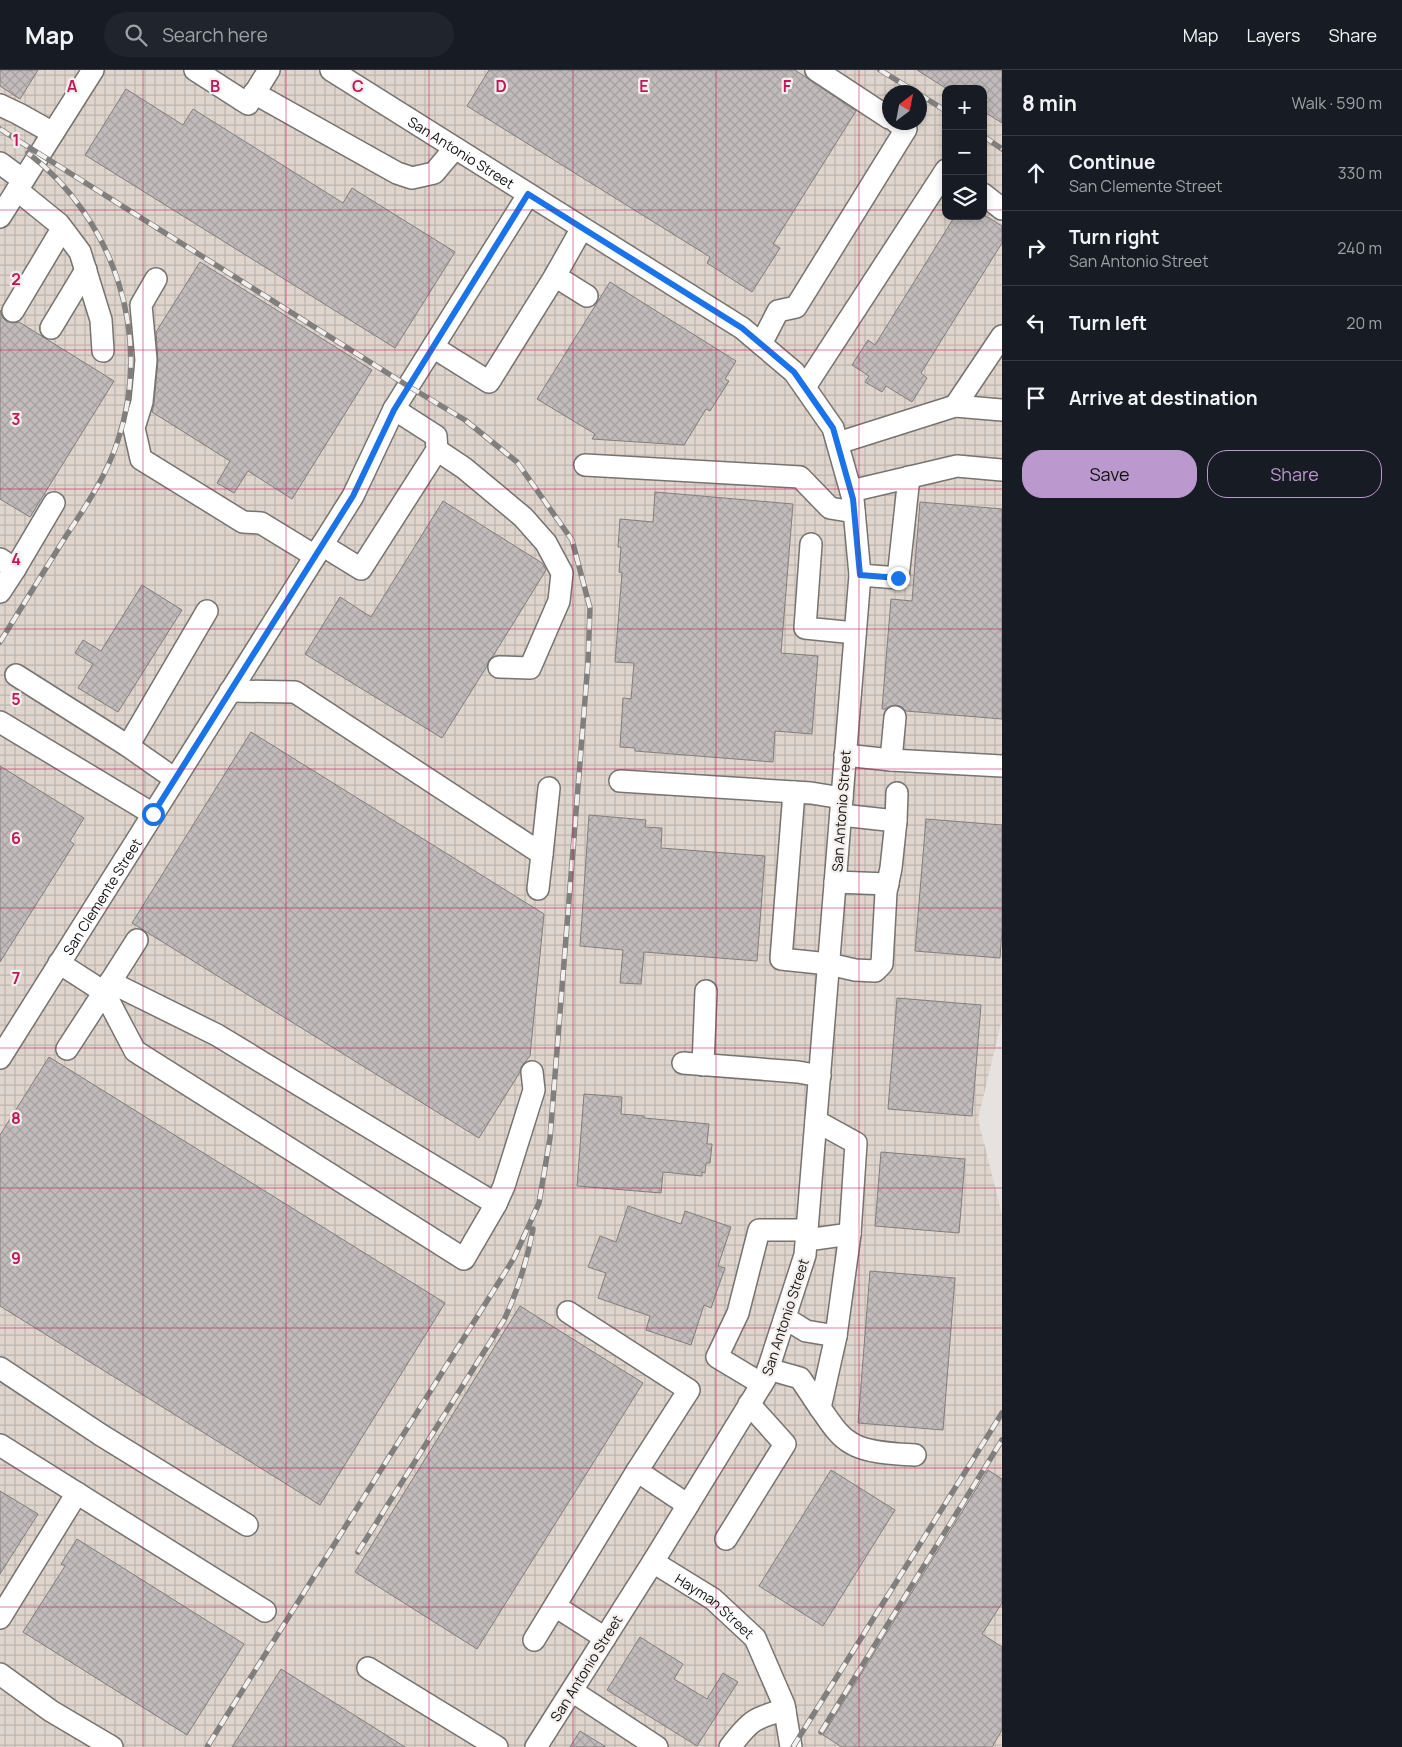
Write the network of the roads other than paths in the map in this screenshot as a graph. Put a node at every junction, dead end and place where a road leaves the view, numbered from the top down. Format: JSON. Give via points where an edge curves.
{"nodes":[{"id":1,"x":93,"y":70,"type":"edge"},
{"id":2,"x":195,"y":70,"type":"edge"},
{"id":3,"x":269,"y":70,"type":"edge"},
{"id":4,"x":331,"y":70,"type":"edge"},
{"id":5,"x":816,"y":70,"type":"edge"},
{"id":6,"x":254,"y":93,"type":"junction"},
{"id":7,"x":0,"y":105,"type":"edge"},
{"id":8,"x":882,"y":113,"type":"edge"},
{"id":9,"x":905,"y":130,"type":"edge"},
{"id":10,"x":53,"y":133,"type":"junction"},
{"id":11,"x":455,"y":148,"type":"junction"},
{"id":12,"x":0,"y":163,"type":"edge"},
{"id":13,"x":943,"y":175,"type":"edge"},
{"id":14,"x":20,"y":185,"type":"junction"},
{"id":15,"x":528,"y":194,"type":"junction"},
{"id":16,"x":987,"y":197,"type":"edge"},
{"id":17,"x":1002,"y":210,"type":"edge"},
{"id":18,"x":0,"y":217,"type":"edge"},
{"id":19,"x":582,"y":228,"type":"junction"},
{"id":20,"x":62,"y":229,"type":"junction"},
{"id":21,"x":86,"y":270,"type":"junction"},
{"id":22,"x":555,"y":276,"type":"junction"},
{"id":23,"x":156,"y":279,"type":"dead end"},
{"id":24,"x":587,"y":296,"type":"dead end"},
{"id":25,"x":13,"y":311,"type":"dead end"},
{"id":26,"x":50,"y":328,"type":"dead end"},
{"id":27,"x":1002,"y":336,"type":"edge"},
{"id":28,"x":761,"y":344,"type":"junction"},
{"id":29,"x":433,"y":347,"type":"junction"},
{"id":30,"x":103,"y":351,"type":"dead end"},
{"id":31,"x":804,"y":387,"type":"junction"},
{"id":32,"x":955,"y":406,"type":"junction"},
{"id":33,"x":394,"y":410,"type":"junction"},
{"id":34,"x":1002,"y":410,"type":"edge"},
{"id":35,"x":838,"y":443,"type":"junction"},
{"id":36,"x":437,"y":450,"type":"junction"},
{"id":37,"x":585,"y":465,"type":"dead end"},
{"id":38,"x":1002,"y":470,"type":"edge"},
{"id":39,"x":909,"y":477,"type":"junction"},
{"id":40,"x":851,"y":491,"type":"junction"},
{"id":41,"x":54,"y":503,"type":"dead end"},
{"id":42,"x":854,"y":512,"type":"junction"},
{"id":43,"x":811,"y":544,"type":"dead end"},
{"id":44,"x":318,"y":551,"type":"junction"},
{"id":45,"x":8,"y":564,"type":"edge"},
{"id":46,"x":860,"y":575,"type":"junction"},
{"id":47,"x":0,"y":592,"type":"edge"},
{"id":48,"x":208,"y":611,"type":"dead end"},
{"id":49,"x":855,"y":633,"type":"junction"},
{"id":50,"x":499,"y":667,"type":"dead end"},
{"id":51,"x":16,"y":675,"type":"dead end"},
{"id":52,"x":230,"y":690,"type":"junction"},
{"id":53,"x":894,"y":717,"type":"dead end"},
{"id":54,"x":0,"y":722,"type":"edge"},
{"id":55,"x":128,"y":746,"type":"junction"},
{"id":56,"x":845,"y":755,"type":"junction"},
{"id":57,"x":891,"y":760,"type":"junction"},
{"id":58,"x":1002,"y":766,"type":"edge"},
{"id":59,"x":175,"y":779,"type":"junction"},
{"id":60,"x":620,"y":780,"type":"dead end"},
{"id":61,"x":549,"y":788,"type":"dead end"},
{"id":62,"x":794,"y":792,"type":"junction"},
{"id":63,"x":896,"y":793,"type":"dead end"},
{"id":64,"x":841,"y":806,"type":"junction"},
{"id":65,"x":153,"y":814,"type":"junction"},
{"id":66,"x":896,"y":821,"type":"junction"},
{"id":67,"x":542,"y":854,"type":"junction"},
{"id":68,"x":835,"y":882,"type":"junction"},
{"id":69,"x":888,"y":884,"type":"junction"},
{"id":70,"x":538,"y":888,"type":"dead end"},
{"id":71,"x":137,"y":940,"type":"dead end"},
{"id":72,"x":59,"y":963,"type":"junction"},
{"id":73,"x":829,"y":964,"type":"junction"},
{"id":74,"x":107,"y":987,"type":"junction"},
{"id":75,"x":706,"y":991,"type":"dead end"},
{"id":76,"x":6,"y":1034,"type":"edge"},
{"id":77,"x":67,"y":1048,"type":"dead end"},
{"id":78,"x":0,"y":1058,"type":"edge"},
{"id":79,"x":532,"y":1072,"type":"dead end"},
{"id":80,"x":820,"y":1076,"type":"junction"},
{"id":81,"x":816,"y":1121,"type":"junction"},
{"id":82,"x":496,"y":1204,"type":"junction"},
{"id":83,"x":850,"y":1234,"type":"junction"},
{"id":84,"x":807,"y":1235,"type":"junction"},
{"id":85,"x":568,"y":1312,"type":"dead end"},
{"id":86,"x":785,"y":1318,"type":"junction"},
{"id":87,"x":836,"y":1336,"type":"junction"},
{"id":88,"x":0,"y":1368,"type":"edge"},
{"id":89,"x":765,"y":1377,"type":"junction"},
{"id":90,"x":750,"y":1404,"type":"junction"},
{"id":91,"x":820,"y":1408,"type":"junction"},
{"id":92,"x":0,"y":1445,"type":"edge"},
{"id":93,"x":915,"y":1455,"type":"dead end"},
{"id":94,"x":637,"y":1471,"type":"junction"},
{"id":95,"x":77,"y":1493,"type":"junction"},
{"id":96,"x":688,"y":1505,"type":"junction"},
{"id":97,"x":247,"y":1525,"type":"dead end"},
{"id":98,"x":726,"y":1539,"type":"dead end"},
{"id":99,"x":653,"y":1562,"type":"junction"},
{"id":100,"x":555,"y":1606,"type":"junction"},
{"id":101,"x":265,"y":1611,"type":"dead end"},
{"id":102,"x":0,"y":1618,"type":"edge"},
{"id":103,"x":605,"y":1638,"type":"junction"},
{"id":104,"x":534,"y":1640,"type":"dead end"},
{"id":105,"x":368,"y":1668,"type":"dead end"},
{"id":106,"x":0,"y":1674,"type":"edge"},
{"id":107,"x":572,"y":1691,"type":"junction"},
{"id":108,"x":785,"y":1710,"type":"junction"},
{"id":109,"x":112,"y":1747,"type":"edge"},
{"id":110,"x":497,"y":1747,"type":"edge"},
{"id":111,"x":536,"y":1747,"type":"edge"},
{"id":112,"x":657,"y":1747,"type":"edge"},
{"id":113,"x":730,"y":1747,"type":"edge"},
{"id":114,"x":791,"y":1747,"type":"edge"}],
"edges":[{"from":1,"to":10,"type":"street"},
{"from":2,"to":6,"type":"street","via":[[248,104]]},
{"from":3,"to":6,"type":"street"},
{"from":4,"to":11,"type":"street","name":"San Antonio Street"},
{"from":5,"to":8,"type":"street"},
{"from":6,"to":11,"type":"street","via":[[397,173],[412,178],[434,173]]},
{"from":7,"to":10,"type":"street"},
{"from":9,"to":28,"type":"street","via":[[796,307],[778,310]]},
{"from":10,"to":14,"type":"street"},
{"from":11,"to":15,"type":"street","name":"San Antonio Street"},
{"from":12,"to":14,"type":"street"},
{"from":13,"to":31,"type":"street"},
{"from":14,"to":18,"type":"street"},
{"from":14,"to":20,"type":"street"},
{"from":15,"to":19,"type":"street","name":"San Antonio Street"},
{"from":15,"to":29,"type":"street","name":"San Clemente Street"},
{"from":16,"to":17,"type":"street"},
{"from":19,"to":22,"type":"street"},
{"from":19,"to":28,"type":"street","name":"San Antonio Street","via":[[742,328]]},
{"from":20,"to":21,"type":"street","via":[[80,252]]},
{"from":20,"to":25,"type":"street"},
{"from":21,"to":26,"type":"street"},
{"from":21,"to":30,"type":"street","via":[[101,320]]},
{"from":22,"to":24,"type":"street"},
{"from":22,"to":29,"type":"street","via":[[489,382]]},
{"from":23,"to":44,"type":"street","via":[[141,305],[146,360],[142,402],[134,428],[141,459],[243,522],[261,523]]},
{"from":27,"to":32,"type":"street"},
{"from":28,"to":31,"type":"street","name":"San Antonio Street","via":[[794,372]]},
{"from":29,"to":33,"type":"street","name":"San Clemente Street"},
{"from":31,"to":35,"type":"street","name":"San Antonio Street","via":[[833,428]]},
{"from":32,"to":34,"type":"street"},
{"from":32,"to":35,"type":"street"},
{"from":33,"to":36,"type":"street","via":[[436,436]]},
{"from":33,"to":44,"type":"street","name":"San Clemente Street","via":[[353,496]]},
{"from":35,"to":40,"type":"street","name":"San Antonio Street"},
{"from":36,"to":44,"type":"street","via":[[361,569]]},
{"from":36,"to":50,"type":"street","via":[[523,517],[546,543],[562,573],[559,601],[530,668]]},
{"from":37,"to":42,"type":"street","via":[[800,477],[830,508]]},
{"from":38,"to":39,"type":"street","via":[[957,466]]},
{"from":39,"to":40,"type":"street"},
{"from":39,"to":46,"type":"street","via":[[898,578]]},
{"from":40,"to":42,"type":"street","name":"San Antonio Street"},
{"from":41,"to":45,"type":"street"},
{"from":42,"to":46,"type":"street","name":"San Antonio Street"},
{"from":43,"to":49,"type":"street","via":[[805,628]]},
{"from":44,"to":52,"type":"street","name":"San Clemente Street"},
{"from":45,"to":47,"type":"street"},
{"from":46,"to":49,"type":"street","name":"San Antonio Street"},
{"from":48,"to":55,"type":"street"},
{"from":49,"to":56,"type":"street","name":"San Antonio Street"},
{"from":51,"to":55,"type":"street"},
{"from":52,"to":59,"type":"street","name":"San Clemente Street"},
{"from":52,"to":67,"type":"street","via":[[295,692]]},
{"from":53,"to":57,"type":"street"},
{"from":54,"to":65,"type":"street"},
{"from":55,"to":59,"type":"street"},
{"from":56,"to":57,"type":"street"},
{"from":56,"to":64,"type":"street","name":"San Antonio Street"},
{"from":57,"to":58,"type":"street"},
{"from":59,"to":65,"type":"street","name":"San Clemente Street"},
{"from":60,"to":62,"type":"street"},
{"from":61,"to":67,"type":"street"},
{"from":62,"to":64,"type":"street"},
{"from":62,"to":73,"type":"street","via":[[781,959]]},
{"from":63,"to":66,"type":"street"},
{"from":64,"to":66,"type":"street"},
{"from":64,"to":68,"type":"street","name":"San Antonio Street"},
{"from":65,"to":72,"type":"street","name":"San Clemente Street"},
{"from":66,"to":69,"type":"street"},
{"from":67,"to":70,"type":"street"},
{"from":68,"to":69,"type":"street"},
{"from":68,"to":73,"type":"street","name":"San Antonio Street"},
{"from":69,"to":73,"type":"street","via":[[882,964],[875,972]]},
{"from":71,"to":74,"type":"street"},
{"from":72,"to":74,"type":"street"},
{"from":72,"to":76,"type":"street","name":"San Clemente Street"},
{"from":73,"to":80,"type":"street","name":"San Antonio Street"},
{"from":74,"to":77,"type":"street"},
{"from":74,"to":82,"type":"street","via":[[217,1035]]},
{"from":74,"to":82,"type":"street","via":[[135,1051],[464,1259]]},
{"from":75,"to":80,"type":"street","via":[[693,1064]]},
{"from":76,"to":78,"type":"street","name":"San Clemente Street"},
{"from":79,"to":82,"type":"street","via":[[534,1090]]},
{"from":80,"to":81,"type":"street","name":"San Antonio Street"},
{"from":81,"to":83,"type":"street","via":[[856,1142]]},
{"from":81,"to":84,"type":"street","name":"San Antonio Street"},
{"from":83,"to":84,"type":"street"},
{"from":83,"to":87,"type":"street"},
{"from":84,"to":86,"type":"street","name":"San Antonio Street","via":[[805,1255]]},
{"from":84,"to":89,"type":"street","via":[[759,1230],[738,1313],[717,1357]]},
{"from":85,"to":94,"type":"street","via":[[689,1390]]},
{"from":86,"to":87,"type":"street","via":[[806,1331]]},
{"from":86,"to":89,"type":"street","name":"San Antonio Street"},
{"from":87,"to":91,"type":"street"},
{"from":88,"to":97,"type":"street"},
{"from":89,"to":90,"type":"street","name":"San Antonio Street"},
{"from":89,"to":91,"type":"street","via":[[800,1378]]},
{"from":90,"to":96,"type":"street","name":"San Antonio Street"},
{"from":90,"to":98,"type":"street","via":[[785,1444]]},
{"from":91,"to":93,"type":"street","via":[[851,1444],[884,1454]]},
{"from":92,"to":95,"type":"street"},
{"from":94,"to":96,"type":"street"},
{"from":94,"to":100,"type":"street"},
{"from":95,"to":101,"type":"street"},
{"from":95,"to":102,"type":"street"},
{"from":96,"to":99,"type":"street","name":"San Antonio Street"},
{"from":99,"to":103,"type":"street","name":"San Antonio Street"},
{"from":99,"to":108,"type":"street","name":"Hayman Street","via":[[713,1599],[755,1638]]},
{"from":100,"to":103,"type":"street"},
{"from":100,"to":104,"type":"street"},
{"from":103,"to":107,"type":"street","name":"San Antonio Street"},
{"from":105,"to":110,"type":"street"},
{"from":106,"to":109,"type":"street","via":[[51,1711]]},
{"from":107,"to":111,"type":"street","name":"San Antonio Street"},
{"from":107,"to":112,"type":"street"},
{"from":108,"to":113,"type":"street","via":[[763,1715],[744,1728]]},
{"from":108,"to":114,"type":"street","name":"Hayman Street"}]}
